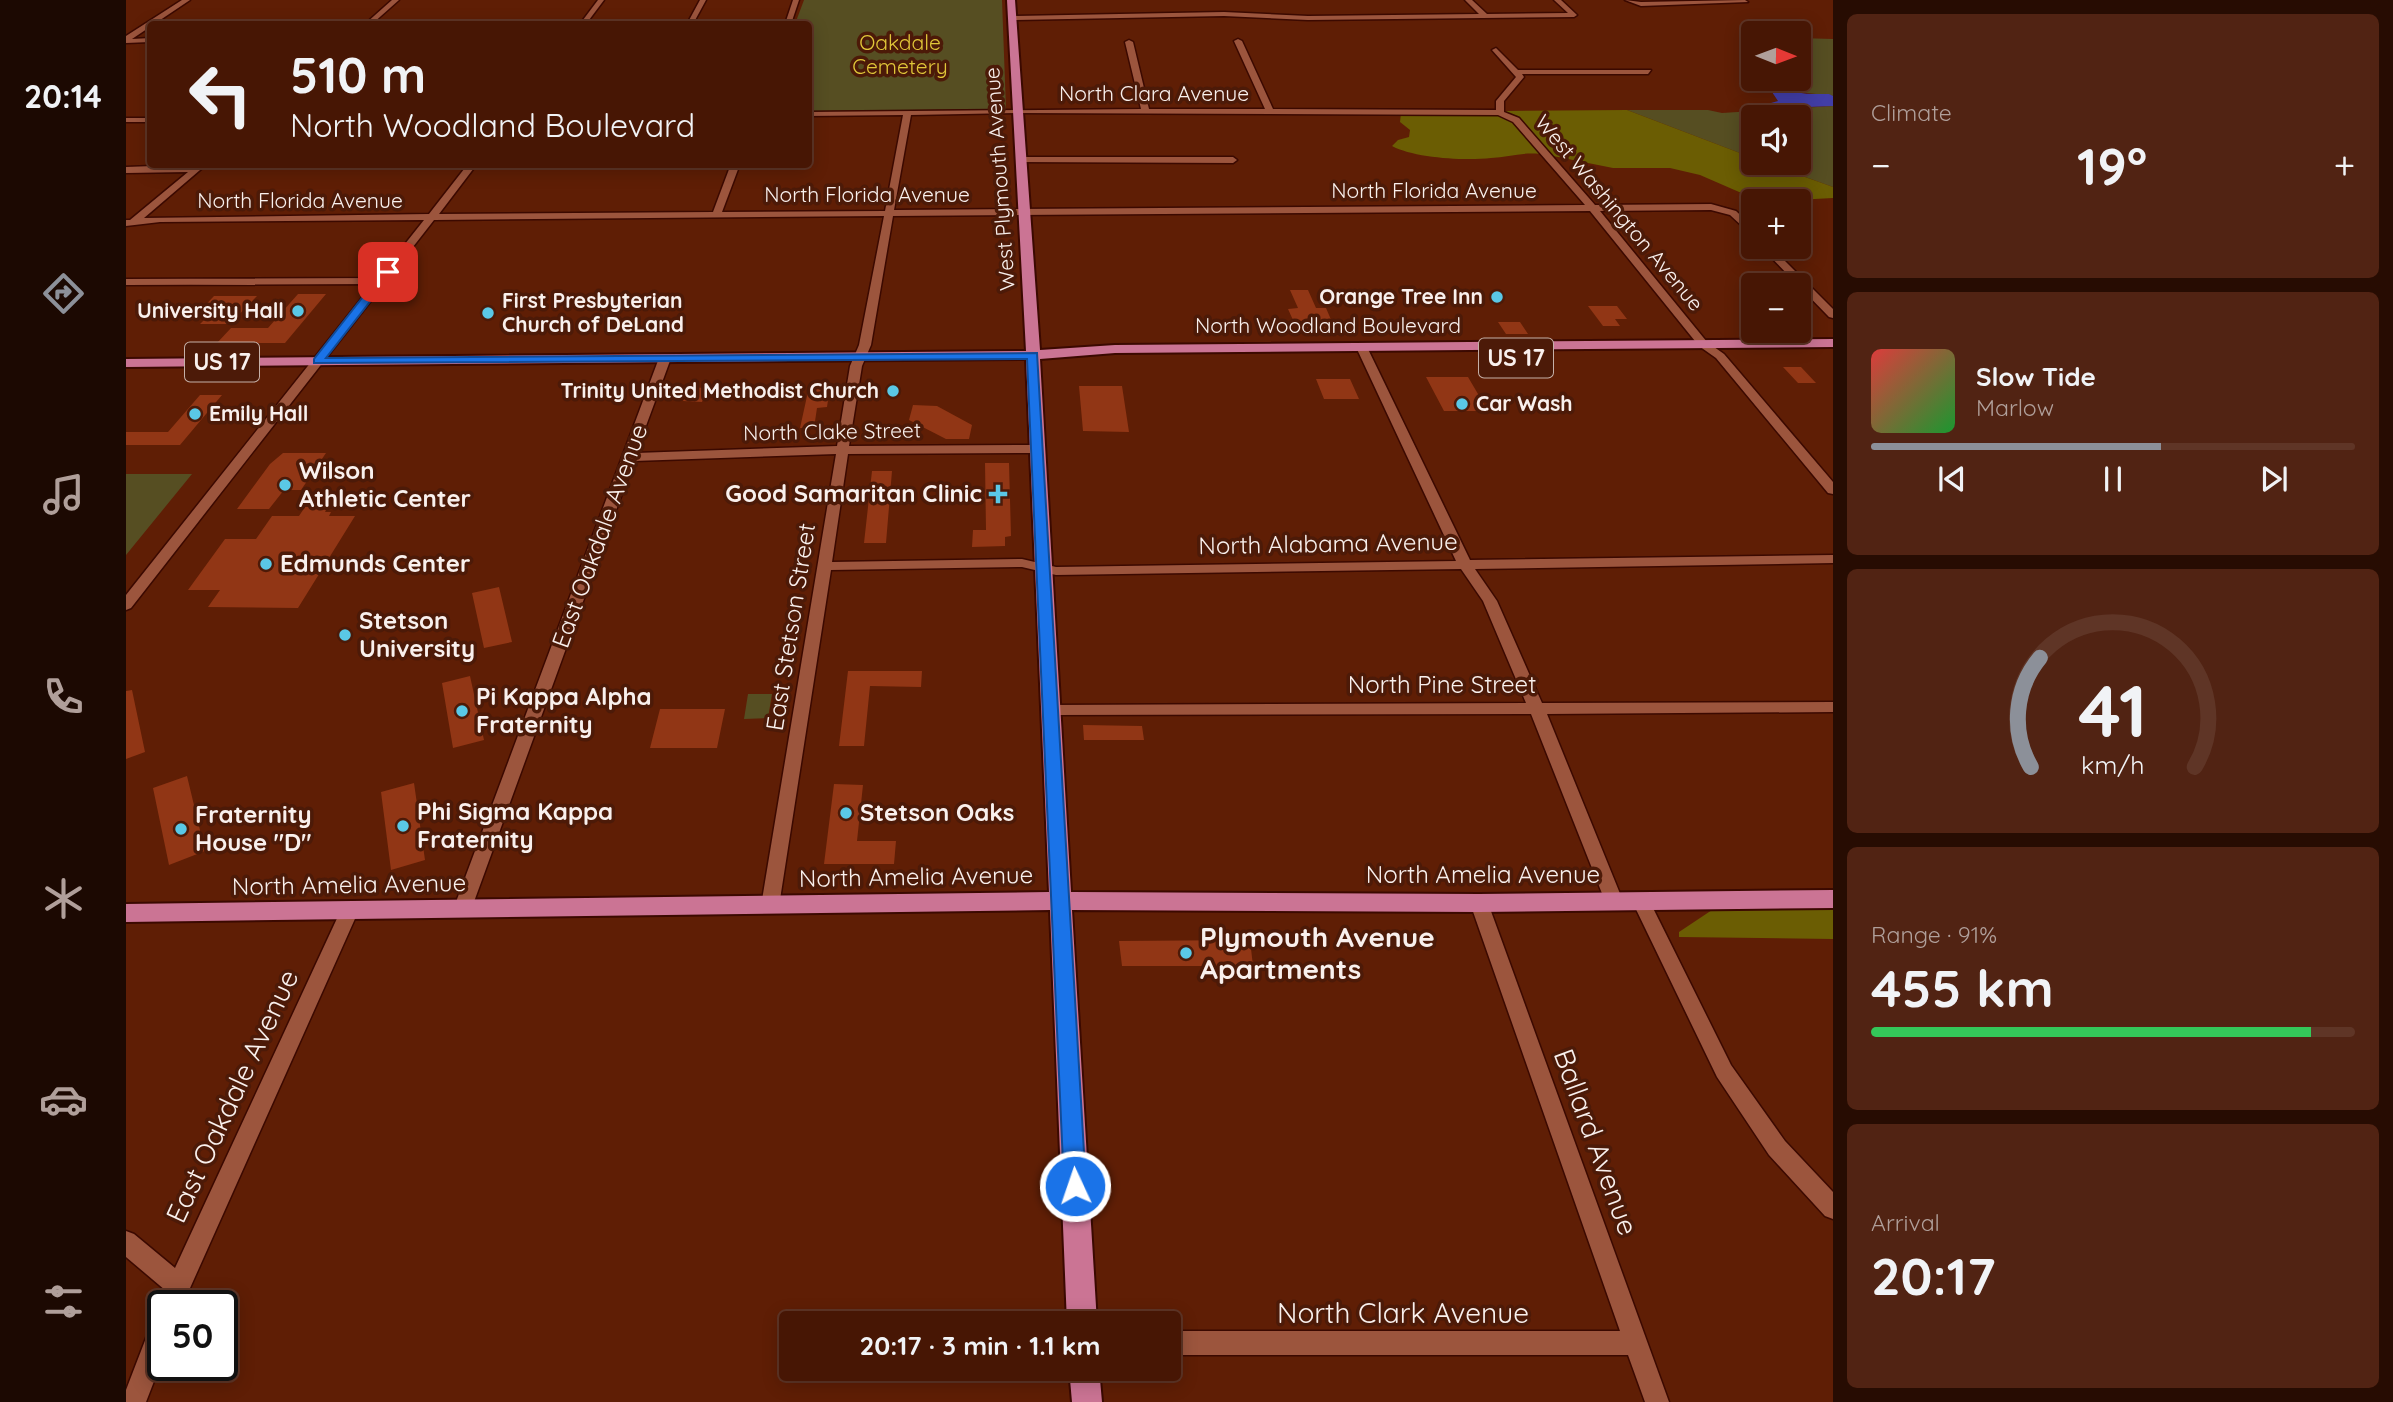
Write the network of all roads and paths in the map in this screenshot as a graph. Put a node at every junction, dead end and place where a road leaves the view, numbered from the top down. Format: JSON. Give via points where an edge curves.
{"nodes":[{"id":1,"x":187,"y":0,"type":"edge"},
{"id":2,"x":396,"y":0,"type":"edge"},
{"id":3,"x":601,"y":0,"type":"edge"},
{"id":4,"x":703,"y":0,"type":"edge"},
{"id":5,"x":796,"y":0,"type":"edge"},
{"id":6,"x":1011,"y":0,"type":"edge"},
{"id":7,"x":1468,"y":0,"type":"edge"},
{"id":8,"x":1557,"y":0,"type":"edge"},
{"id":9,"x":1628,"y":0,"type":"edge"},
{"id":10,"x":1745,"y":2,"type":"dead end"},
{"id":11,"x":1485,"y":16,"type":"junction"},
{"id":12,"x":1012,"y":17,"type":"junction"},
{"id":13,"x":155,"y":21,"type":"edge"},
{"id":14,"x":372,"y":21,"type":"edge"},
{"id":15,"x":585,"y":21,"type":"edge"},
{"id":16,"x":692,"y":21,"type":"edge"},
{"id":17,"x":789,"y":21,"type":"edge"},
{"id":18,"x":147,"y":26,"type":"edge"},
{"id":19,"x":126,"y":40,"type":"edge"},
{"id":20,"x":147,"y":40,"type":"edge"},
{"id":21,"x":1238,"y":41,"type":"dead end"},
{"id":22,"x":1129,"y":42,"type":"dead end"},
{"id":23,"x":1496,"y":50,"type":"dead end"},
{"id":24,"x":1516,"y":72,"type":"junction"},
{"id":25,"x":1647,"y":72,"type":"dead end"},
{"id":26,"x":1016,"y":111,"type":"junction"},
{"id":27,"x":1270,"y":111,"type":"junction"},
{"id":28,"x":1146,"y":112,"type":"junction"},
{"id":29,"x":907,"y":113,"type":"junction"},
{"id":30,"x":1500,"y":113,"type":"junction"},
{"id":31,"x":812,"y":114,"type":"edge"},
{"id":32,"x":126,"y":120,"type":"edge"},
{"id":33,"x":147,"y":120,"type":"edge"},
{"id":34,"x":1019,"y":160,"type":"junction"},
{"id":35,"x":1233,"y":160,"type":"dead end"},
{"id":36,"x":175,"y":168,"type":"edge"},
{"id":37,"x":199,"y":168,"type":"edge"},
{"id":38,"x":470,"y":168,"type":"edge"},
{"id":39,"x":734,"y":168,"type":"edge"},
{"id":40,"x":126,"y":170,"type":"edge"},
{"id":41,"x":1592,"y":207,"type":"junction"},
{"id":42,"x":1022,"y":211,"type":"junction"},
{"id":43,"x":887,"y":212,"type":"junction"},
{"id":44,"x":717,"y":213,"type":"junction"},
{"id":45,"x":431,"y":217,"type":"junction"},
{"id":46,"x":1741,"y":221,"type":"edge"},
{"id":47,"x":128,"y":224,"type":"edge"},
{"id":48,"x":1778,"y":259,"type":"edge"},
{"id":49,"x":381,"y":281,"type":"junction"},
{"id":50,"x":126,"y":282,"type":"edge"},
{"id":51,"x":1833,"y":315,"type":"edge"},
{"id":52,"x":1833,"y":343,"type":"edge"},
{"id":53,"x":1703,"y":344,"type":"junction"},
{"id":54,"x":1365,"y":353,"type":"junction"},
{"id":55,"x":1033,"y":355,"type":"junction"},
{"id":56,"x":1833,"y":355,"type":"edge"},
{"id":57,"x":860,"y":356,"type":"junction"},
{"id":58,"x":1720,"y":356,"type":"junction"},
{"id":59,"x":665,"y":359,"type":"junction"},
{"id":60,"x":318,"y":361,"type":"junction"},
{"id":61,"x":126,"y":363,"type":"edge"},
{"id":62,"x":1036,"y":449,"type":"junction"},
{"id":63,"x":843,"y":450,"type":"junction"},
{"id":64,"x":629,"y":457,"type":"junction"},
{"id":65,"x":1833,"y":490,"type":"edge"},
{"id":66,"x":1833,"y":559,"type":"edge"},
{"id":67,"x":1465,"y":565,"type":"junction"},
{"id":68,"x":824,"y":566,"type":"junction"},
{"id":69,"x":1043,"y":567,"type":"junction"},
{"id":70,"x":126,"y":605,"type":"edge"},
{"id":71,"x":1833,"y":706,"type":"edge"},
{"id":72,"x":1536,"y":707,"type":"junction"},
{"id":73,"x":1051,"y":709,"type":"junction"},
{"id":74,"x":1833,"y":899,"type":"edge"},
{"id":75,"x":1060,"y":901,"type":"junction"},
{"id":76,"x":1614,"y":901,"type":"junction"},
{"id":77,"x":1641,"y":901,"type":"junction"},
{"id":78,"x":1479,"y":903,"type":"junction"},
{"id":79,"x":771,"y":906,"type":"junction"},
{"id":80,"x":462,"y":910,"type":"junction"},
{"id":81,"x":349,"y":912,"type":"junction"},
{"id":82,"x":126,"y":913,"type":"edge"},
{"id":83,"x":1833,"y":1208,"type":"edge"},
{"id":84,"x":126,"y":1242,"type":"edge"},
{"id":85,"x":169,"y":1290,"type":"edge"},
{"id":86,"x":176,"y":1290,"type":"edge"},
{"id":87,"x":1081,"y":1311,"type":"edge"},
{"id":88,"x":1181,"y":1343,"type":"edge"},
{"id":89,"x":1636,"y":1343,"type":"junction"},
{"id":90,"x":147,"y":1367,"type":"edge"},
{"id":91,"x":1085,"y":1381,"type":"edge"},
{"id":92,"x":134,"y":1402,"type":"edge"},
{"id":93,"x":1087,"y":1402,"type":"edge"},
{"id":94,"x":1657,"y":1402,"type":"edge"}],
"edges":[{"from":1,"to":13,"type":"street"},
{"from":2,"to":14,"type":"street"},
{"from":3,"to":15,"type":"street"},
{"from":4,"to":16,"type":"street"},
{"from":5,"to":17,"type":"street"},
{"from":6,"to":12,"type":"main road","name":"West Plymouth Avenue"},
{"from":7,"to":11,"type":"street"},
{"from":8,"to":11,"type":"street","via":[[1574,15]]},
{"from":9,"to":10,"type":"street","via":[[1641,5]]},
{"from":11,"to":12,"type":"street"},
{"from":12,"to":26,"type":"main road","name":"West Plymouth Avenue"},
{"from":18,"to":19,"type":"street"},
{"from":19,"to":20,"type":"street"},
{"from":21,"to":27,"type":"street"},
{"from":22,"to":28,"type":"street"},
{"from":23,"to":24,"type":"street"},
{"from":24,"to":25,"type":"street"},
{"from":24,"to":30,"type":"street","via":[[1520,77],[1500,101]]},
{"from":26,"to":28,"type":"street","name":"North Clara Avenue"},
{"from":26,"to":29,"type":"street","name":"North Clara Avenue"},
{"from":26,"to":34,"type":"main road","name":"West Plymouth Avenue"},
{"from":27,"to":28,"type":"street","name":"North Clara Avenue"},
{"from":27,"to":30,"type":"street","name":"North Clara Avenue"},
{"from":29,"to":31,"type":"street","name":"North Clara Avenue"},
{"from":29,"to":43,"type":"street","name":"East Stetson Street"},
{"from":30,"to":41,"type":"street","name":"West Washington Avenue","via":[[1516,120]]},
{"from":32,"to":33,"type":"street"},
{"from":34,"to":35,"type":"street"},
{"from":34,"to":42,"type":"main road","name":"West Plymouth Avenue"},
{"from":36,"to":40,"type":"street"},
{"from":37,"to":47,"type":"street"},
{"from":38,"to":45,"type":"street"},
{"from":39,"to":44,"type":"street"},
{"from":41,"to":42,"type":"street","name":"North Florida Avenue"},
{"from":41,"to":46,"type":"street","name":"North Florida Avenue","via":[[1711,207],[1733,213]]},
{"from":41,"to":53,"type":"street","name":"West Washington Avenue"},
{"from":42,"to":43,"type":"street","name":"North Florida Avenue"},
{"from":42,"to":55,"type":"main road","name":"West Plymouth Avenue"},
{"from":43,"to":44,"type":"street","name":"North Florida Avenue"},
{"from":43,"to":57,"type":"street","name":"East Stetson Street"},
{"from":44,"to":45,"type":"street","name":"North Florida Avenue"},
{"from":45,"to":47,"type":"street","name":"North Florida Avenue","via":[[160,219]]},
{"from":45,"to":49,"type":"street"},
{"from":48,"to":51,"type":"street"},
{"from":49,"to":50,"type":"street"},
{"from":49,"to":60,"type":"street"},
{"from":52,"to":53,"type":"main road","name":"North Woodland Boulevard","number":"US 17"},
{"from":53,"to":54,"type":"main road","name":"North Woodland Boulevard","number":"US 17"},
{"from":53,"to":58,"type":"street","name":"West Washington Avenue"},
{"from":54,"to":55,"type":"main road","name":"North Woodland Boulevard","number":"US 17","via":[[1114,361]]},
{"from":54,"to":58,"type":"main road","name":"North Woodland Boulevard","number":"US 17"},
{"from":54,"to":67,"type":"street"},
{"from":55,"to":57,"type":"main road","name":"North Woodland Boulevard","number":"US 17"},
{"from":55,"to":62,"type":"main road","name":"West Plymouth Avenue"},
{"from":56,"to":58,"type":"main road","name":"North Woodland Boulevard","number":"US 17"},
{"from":57,"to":59,"type":"main road","name":"North Woodland Boulevard","number":"US 17"},
{"from":57,"to":63,"type":"street","name":"East Stetson Street"},
{"from":58,"to":65,"type":"street","name":"West Washington Avenue"},
{"from":59,"to":60,"type":"main road","name":"North Woodland Boulevard","number":"US 17"},
{"from":59,"to":64,"type":"street","name":"East Oakdale Avenue"},
{"from":60,"to":61,"type":"main road","name":"North Woodland Boulevard","number":"US 17"},
{"from":60,"to":70,"type":"street"},
{"from":62,"to":63,"type":"street","name":"North Clake Street"},
{"from":62,"to":69,"type":"main road","name":"West Plymouth Avenue"},
{"from":63,"to":64,"type":"street","name":"North Clake Street"},
{"from":63,"to":68,"type":"street","name":"East Stetson Street"},
{"from":64,"to":80,"type":"street","name":"East Oakdale Avenue"},
{"from":66,"to":67,"type":"street","name":"North Alabama Avenue"},
{"from":67,"to":69,"type":"street","name":"North Alabama Avenue","via":[[1056,571]]},
{"from":67,"to":72,"type":"street","via":[[1490,601]]},
{"from":68,"to":69,"type":"street","name":"North Alabama Avenue","via":[[1022,563]]},
{"from":68,"to":79,"type":"street","name":"East Stetson Street"},
{"from":69,"to":73,"type":"main road","name":"West Plymouth Avenue"},
{"from":71,"to":72,"type":"street","name":"North Pine Street"},
{"from":72,"to":73,"type":"street","name":"North Pine Street"},
{"from":72,"to":76,"type":"street"},
{"from":73,"to":75,"type":"main road","name":"West Plymouth Avenue"},
{"from":74,"to":77,"type":"main road","name":"North Amelia Avenue"},
{"from":75,"to":78,"type":"main road","name":"North Amelia Avenue"},
{"from":75,"to":79,"type":"main road","name":"North Amelia Avenue"},
{"from":75,"to":87,"type":"main road","name":"West Plymouth Avenue"},
{"from":76,"to":77,"type":"main road","name":"North Amelia Avenue"},
{"from":76,"to":78,"type":"main road","name":"North Amelia Avenue"},
{"from":77,"to":83,"type":"street","via":[[1724,1071],[1777,1148]]},
{"from":78,"to":89,"type":"street","name":"Ballard Avenue"},
{"from":79,"to":80,"type":"main road","name":"North Amelia Avenue"},
{"from":80,"to":81,"type":"main road","name":"North Amelia Avenue"},
{"from":81,"to":82,"type":"main road","name":"North Amelia Avenue"},
{"from":81,"to":86,"type":"street","name":"East Oakdale Avenue"},
{"from":84,"to":85,"type":"street"},
{"from":88,"to":89,"type":"street","name":"North Clark Avenue"},
{"from":89,"to":94,"type":"street","name":"Ballard Avenue"},
{"from":90,"to":92,"type":"street"},
{"from":91,"to":93,"type":"main road"}]}
